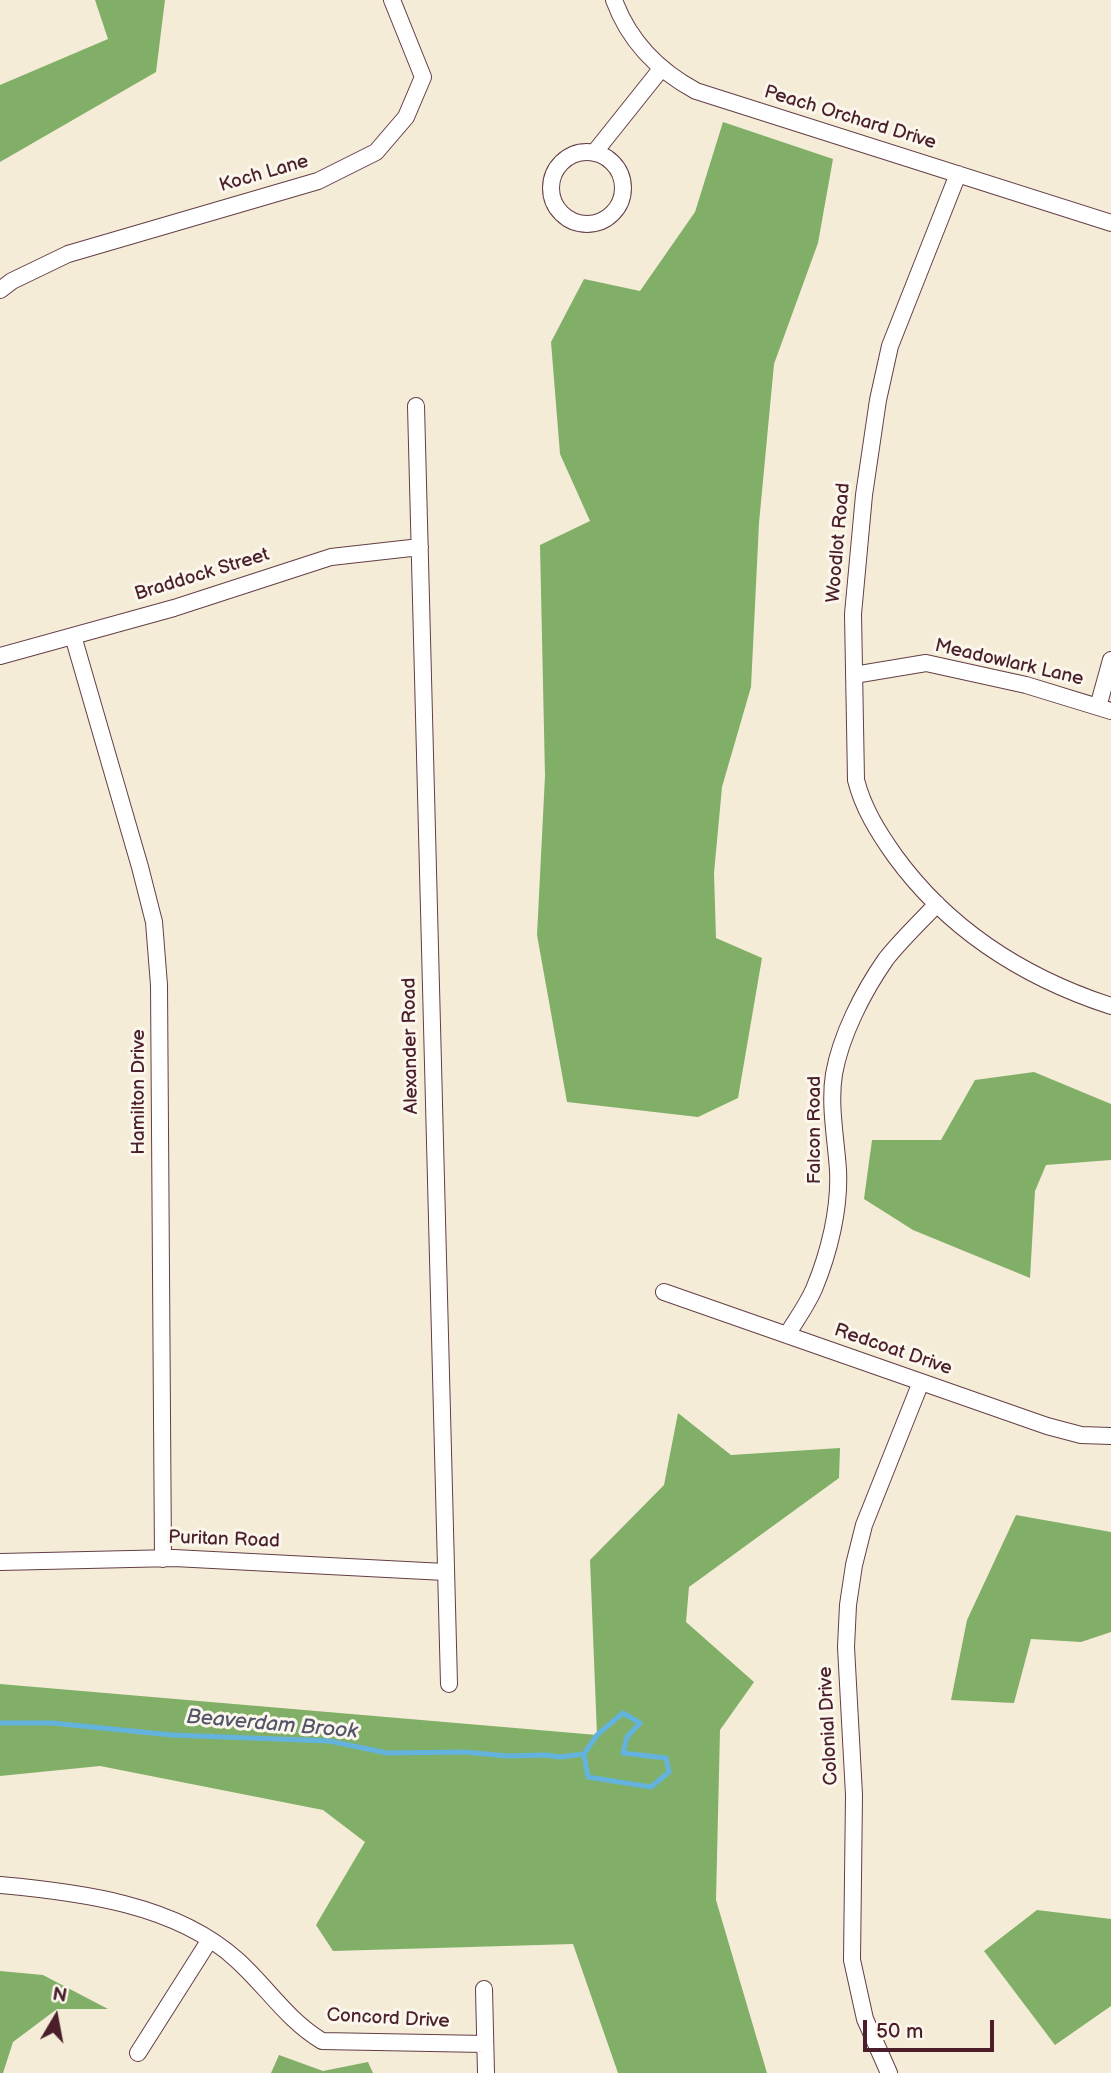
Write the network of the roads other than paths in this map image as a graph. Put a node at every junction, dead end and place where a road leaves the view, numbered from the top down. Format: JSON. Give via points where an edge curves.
{"nodes":[{"id":1,"x":391,"y":0,"type":"edge"},
{"id":2,"x":614,"y":0,"type":"edge"},
{"id":3,"x":661,"y":69,"type":"junction"},
{"id":4,"x":594,"y":153,"type":"junction"},
{"id":5,"x":958,"y":174,"type":"junction"},
{"id":6,"x":1111,"y":223,"type":"edge"},
{"id":7,"x":0,"y":290,"type":"edge"},
{"id":8,"x":416,"y":407,"type":"dead end"},
{"id":9,"x":419,"y":547,"type":"junction"},
{"id":10,"x":73,"y":636,"type":"junction"},
{"id":11,"x":0,"y":656,"type":"edge"},
{"id":12,"x":1111,"y":660,"type":"edge"},
{"id":13,"x":854,"y":674,"type":"junction"},
{"id":14,"x":1105,"y":709,"type":"edge"},
{"id":15,"x":937,"y":904,"type":"junction"},
{"id":16,"x":1111,"y":1006,"type":"edge"},
{"id":17,"x":664,"y":1292,"type":"dead end"},
{"id":18,"x":787,"y":1335,"type":"junction"},
{"id":19,"x":921,"y":1382,"type":"junction"},
{"id":20,"x":1111,"y":1436,"type":"edge"},
{"id":21,"x":163,"y":1559,"type":"junction"},
{"id":22,"x":0,"y":1562,"type":"edge"},
{"id":23,"x":446,"y":1572,"type":"junction"},
{"id":24,"x":449,"y":1684,"type":"dead end"},
{"id":25,"x":0,"y":1885,"type":"edge"},
{"id":26,"x":209,"y":1941,"type":"junction"},
{"id":27,"x":484,"y":1989,"type":"dead end"},
{"id":28,"x":485,"y":2044,"type":"junction"},
{"id":29,"x":138,"y":2053,"type":"dead end"},
{"id":30,"x":486,"y":2073,"type":"edge"},
{"id":31,"x":889,"y":2073,"type":"edge"}],
"edges":[{"from":1,"to":7,"type":"street","name":"Koch Lane","via":[[423,77],[406,117],[376,152],[318,181],[68,254]]},
{"from":2,"to":3,"type":"street","name":"Peach Orchard Drive","via":[[634,40]]},
{"from":3,"to":4,"type":"street"},
{"from":3,"to":5,"type":"street","name":"Peach Orchard Drive","via":[[711,96]]},
{"from":4,"to":4,"type":"street","via":[[582,152],[562,162],[551,182],[561,213],[581,224],[612,214],[623,194],[618,169]]},
{"from":5,"to":6,"type":"street","name":"Peach Orchard Drive"},
{"from":5,"to":13,"type":"street","name":"Woodlot Road","via":[[890,346],[878,400],[862,508],[853,614]]},
{"from":8,"to":9,"type":"street","name":"Alexander Road"},
{"from":9,"to":10,"type":"street","name":"Braddock Street","via":[[331,556]]},
{"from":9,"to":23,"type":"street","name":"Alexander Road"},
{"from":10,"to":11,"type":"street","name":"Braddock Street"},
{"from":10,"to":21,"type":"street","name":"Hamilton Drive","via":[[154,922],[159,985]]},
{"from":12,"to":14,"type":"street"},
{"from":13,"to":14,"type":"street","name":"Meadowlark Lane","via":[[926,663],[1026,685]]},
{"from":13,"to":15,"type":"street","name":"Woodlot Road","via":[[856,780],[861,800],[906,871]]},
{"from":15,"to":16,"type":"street","name":"Woodlot Road","via":[[1012,963],[1074,994]]},
{"from":15,"to":18,"type":"street","name":"Falcon Road","via":[[887,958],[842,1041],[834,1076],[835,1212],[813,1290]]},
{"from":17,"to":18,"type":"street","name":"Redcoat Drive"},
{"from":18,"to":19,"type":"street","name":"Redcoat Drive"},
{"from":19,"to":20,"type":"street","name":"Redcoat Drive","via":[[1048,1426],[1081,1435]]},
{"from":19,"to":31,"type":"street","name":"Colonial Drive","via":[[864,1525],[848,1605],[846,1647],[854,1795],[852,1960],[865,2019]]},
{"from":21,"to":22,"type":"street","name":"Puritan Road"},
{"from":21,"to":23,"type":"street","name":"Puritan Road"},
{"from":23,"to":24,"type":"street","name":"Alexander Road"},
{"from":25,"to":26,"type":"street","name":"Concord Drive","via":[[106,1899],[166,1918]]},
{"from":26,"to":28,"type":"street","name":"Concord Drive","via":[[235,1958],[301,2028],[322,2040]]},
{"from":26,"to":29,"type":"street"},
{"from":27,"to":28,"type":"street"},
{"from":28,"to":30,"type":"street"}]}
